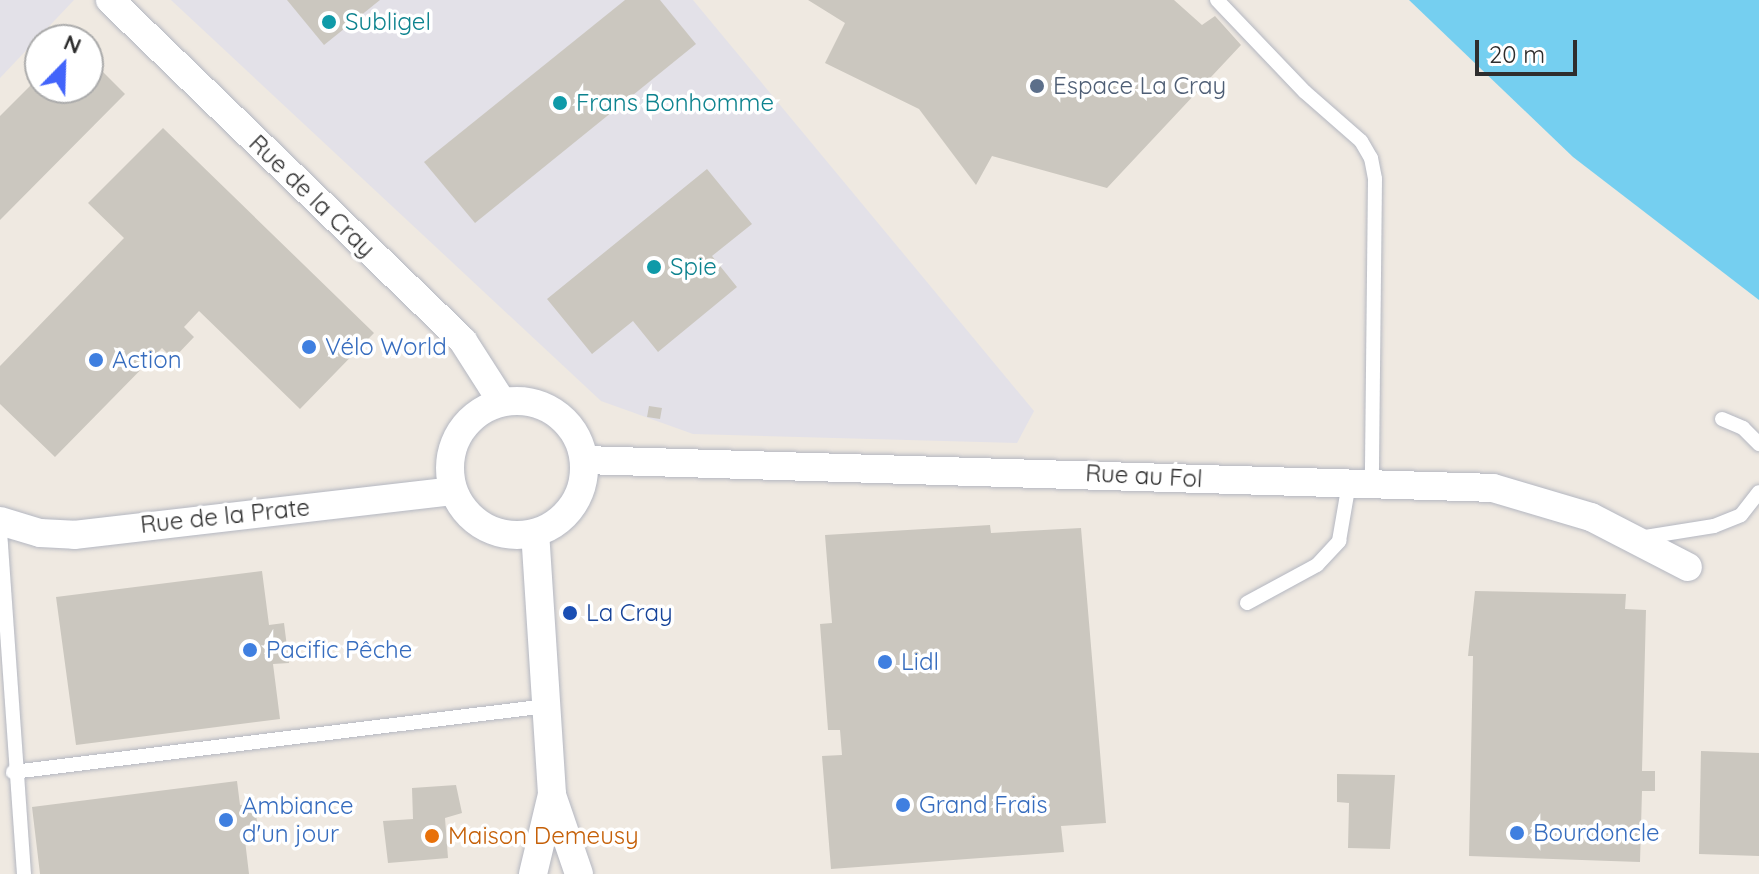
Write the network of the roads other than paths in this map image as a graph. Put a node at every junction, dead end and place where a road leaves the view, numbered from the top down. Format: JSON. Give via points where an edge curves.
{"nodes":[{"id":1,"x":110,"y":0,"type":"edge"},
{"id":2,"x":1217,"y":0,"type":"edge"},
{"id":3,"x":502,"y":402,"type":"junction"},
{"id":4,"x":1722,"y":419,"type":"dead end"},
{"id":5,"x":1759,"y":444,"type":"edge"},
{"id":6,"x":584,"y":460,"type":"junction"},
{"id":7,"x":1361,"y":483,"type":"junction"},
{"id":8,"x":452,"y":491,"type":"junction"},
{"id":9,"x":1759,"y":492,"type":"edge"},
{"id":10,"x":0,"y":521,"type":"edge"},
{"id":11,"x":0,"y":531,"type":"edge"},
{"id":12,"x":535,"y":534,"type":"junction"},
{"id":13,"x":1634,"y":539,"type":"junction"},
{"id":14,"x":1688,"y":567,"type":"dead end"},
{"id":15,"x":1247,"y":603,"type":"dead end"},
{"id":16,"x":547,"y":706,"type":"junction"},
{"id":17,"x":13,"y":772,"type":"junction"},
{"id":18,"x":552,"y":794,"type":"junction"},
{"id":19,"x":24,"y":874,"type":"edge"},
{"id":20,"x":533,"y":874,"type":"edge"},
{"id":21,"x":579,"y":874,"type":"edge"}],
"edges":[{"from":1,"to":3,"type":"street","name":"Rue de la Cray","via":[[463,341]]},
{"from":2,"to":7,"type":"lane","via":[[1305,92],[1361,141],[1371,158],[1375,179]]},
{"from":3,"to":6,"type":"street","via":[[546,407],[571,429]]},
{"from":3,"to":8,"type":"street","via":[[481,410],[452,446]]},
{"from":4,"to":5,"type":"lane","via":[[1743,428]]},
{"from":6,"to":7,"type":"street","name":"Rue au Fol"},
{"from":6,"to":12,"type":"street","via":[[584,480],[573,506],[553,526]]},
{"from":7,"to":13,"type":"street","name":"Rue au Fol","via":[[1493,488],[1591,517]]},
{"from":7,"to":15,"type":"lane","via":[[1339,541],[1317,565]]},
{"from":8,"to":10,"type":"street","name":"Rue de la Prate","via":[[74,535],[40,533]]},
{"from":8,"to":12,"type":"street","via":[[476,524],[515,536]]},
{"from":9,"to":13,"type":"lane","via":[[1741,515],[1714,526]]},
{"from":11,"to":17,"type":"lane"},
{"from":12,"to":16,"type":"street"},
{"from":13,"to":14,"type":"street","name":"Rue au Fol"},
{"from":16,"to":17,"type":"lane"},
{"from":16,"to":18,"type":"street"},
{"from":17,"to":19,"type":"lane"},
{"from":18,"to":20,"type":"street"},
{"from":18,"to":21,"type":"street"}]}
